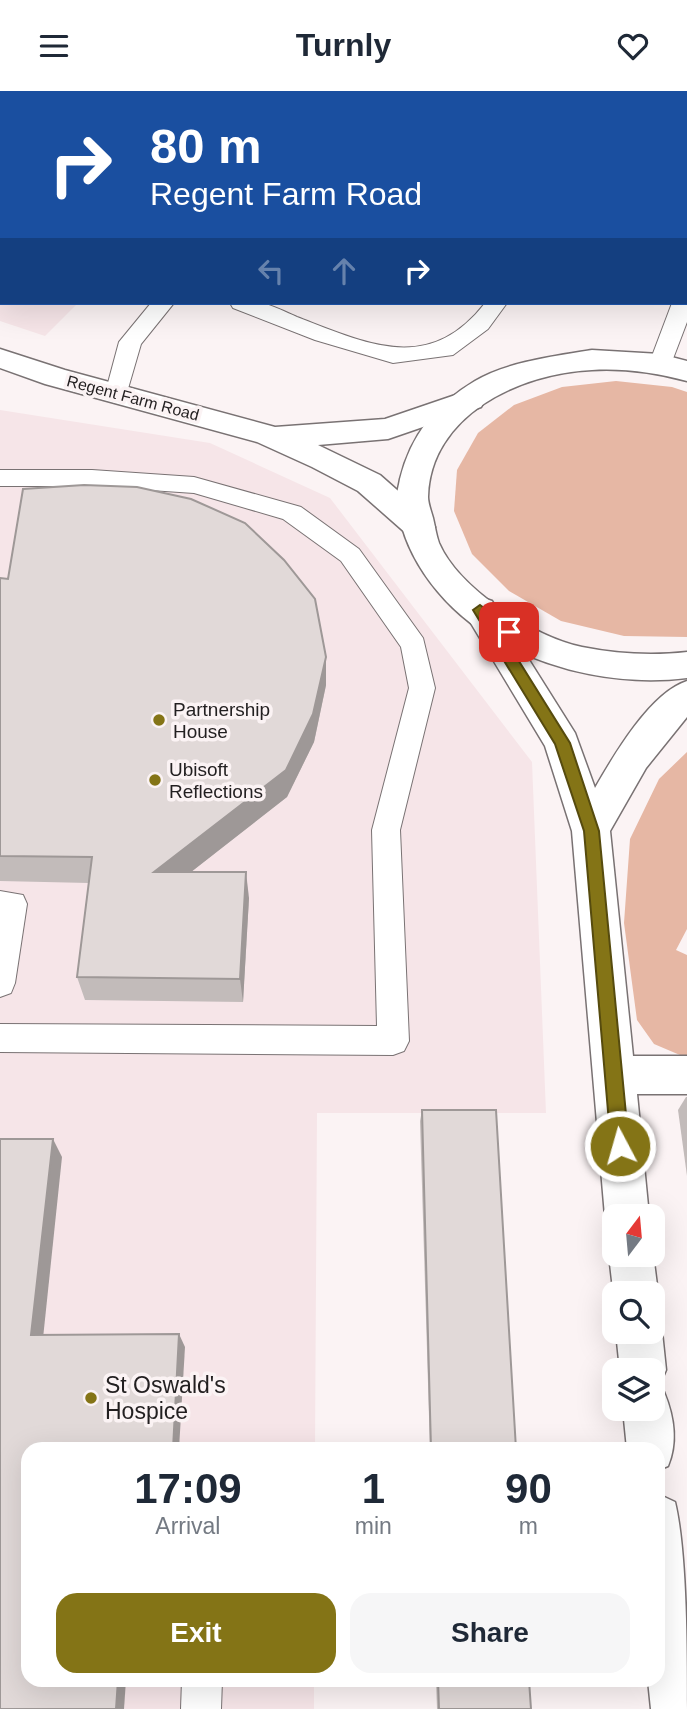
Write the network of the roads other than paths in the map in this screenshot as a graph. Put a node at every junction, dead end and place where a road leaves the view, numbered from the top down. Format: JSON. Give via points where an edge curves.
{"nodes":[{"id":1,"x":161,"y":305,"type":"edge"},
{"id":2,"x":246,"y":305,"type":"edge"},
{"id":3,"x":494,"y":305,"type":"edge"},
{"id":4,"x":679,"y":309,"type":"edge"},
{"id":5,"x":0,"y":358,"type":"edge"},
{"id":6,"x":673,"y":367,"type":"edge"},
{"id":7,"x":117,"y":394,"type":"junction"},
{"id":8,"x":470,"y":400,"type":"junction"},
{"id":9,"x":267,"y":435,"type":"junction"},
{"id":10,"x":0,"y":478,"type":"edge"},
{"id":11,"x":419,"y":527,"type":"junction"},
{"id":12,"x":480,"y":610,"type":"junction"},
{"id":13,"x":687,"y":665,"type":"edge"},
{"id":14,"x":687,"y":695,"type":"edge"},
{"id":15,"x":592,"y":831,"type":"junction"},
{"id":16,"x":0,"y":904,"type":"edge"},
{"id":17,"x":0,"y":983,"type":"edge"},
{"id":18,"x":0,"y":1038,"type":"edge"},
{"id":19,"x":613,"y":1075,"type":"junction"},
{"id":20,"x":687,"y":1075,"type":"edge"},
{"id":21,"x":626,"y":1204,"type":"edge"},
{"id":22,"x":648,"y":1421,"type":"edge"},
{"id":23,"x":650,"y":1442,"type":"edge"},
{"id":24,"x":665,"y":1589,"type":"edge"},
{"id":25,"x":202,"y":1687,"type":"edge"},
{"id":26,"x":201,"y":1709,"type":"edge"},
{"id":27,"x":677,"y":1709,"type":"edge"}],
"edges":[{"from":1,"to":7,"type":"lane","via":[[130,342]]},
{"from":2,"to":3,"type":"lane","via":[[393,356],[446,350],[480,324]]},
{"from":4,"to":6,"type":"lane"},
{"from":5,"to":7,"type":"street","name":"Regent Farm Road"},
{"from":6,"to":8,"type":"street","name":"Regent Farm Road","via":[[592,360],[537,369],[487,387]]},
{"from":7,"to":9,"type":"street","name":"Regent Farm Road"},
{"from":8,"to":9,"type":"street","name":"Regent Farm Road","via":[[388,429]]},
{"from":8,"to":11,"type":"street","name":"Regent Farm Road","via":[[448,416],[422,453],[412,498]]},
{"from":9,"to":11,"type":"street","name":"Regent Farm Road","via":[[369,483]]},
{"from":10,"to":18,"type":"lane","via":[[194,485],[292,513],[350,555],[414,645],[422,688],[386,830],[393,1041]]},
{"from":11,"to":12,"type":"street","name":"Regent Farm Road","via":[[424,547],[457,593]]},
{"from":12,"to":13,"type":"street","name":"Regent Farm Road","via":[[509,632],[576,659],[652,669]]},
{"from":12,"to":15,"type":"street","via":[[562,743]]},
{"from":14,"to":15,"type":"street","via":[[646,736]]},
{"from":15,"to":19,"type":"street"},
{"from":16,"to":17,"type":"lane","via":[[12,904]]},
{"from":19,"to":20,"type":"street"},
{"from":19,"to":21,"type":"street"},
{"from":22,"to":23,"type":"street"},
{"from":24,"to":27,"type":"street"},
{"from":25,"to":26,"type":"lane"}]}
